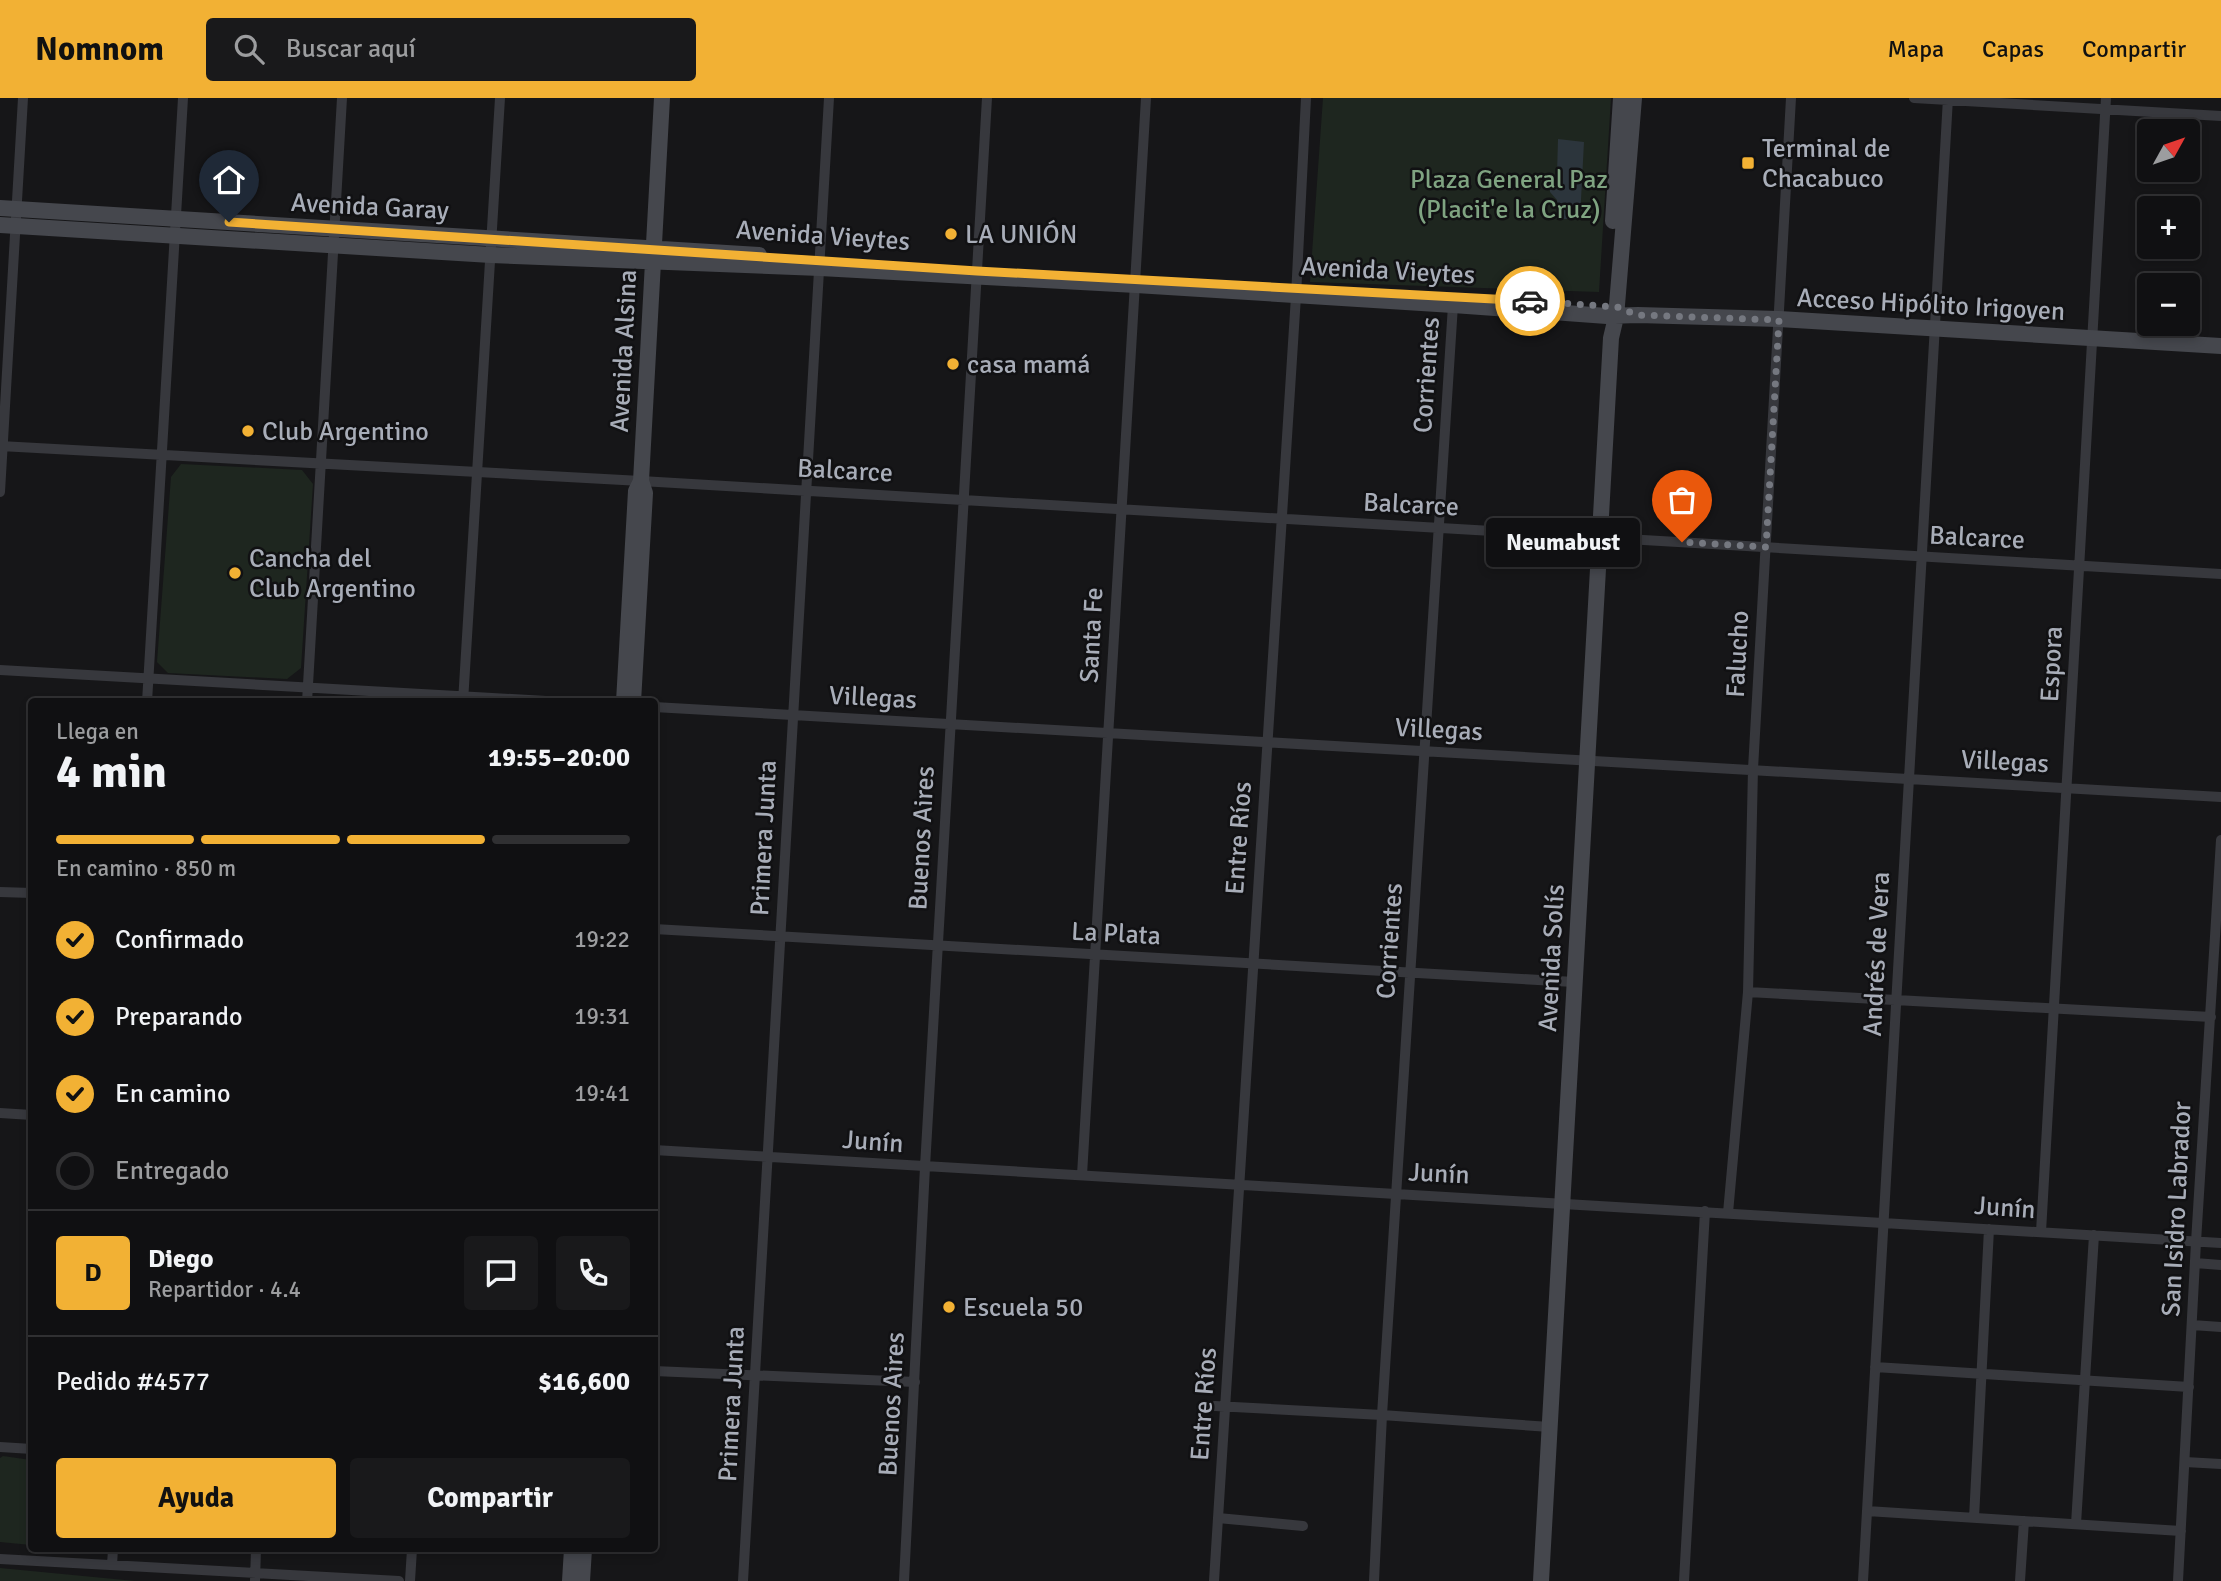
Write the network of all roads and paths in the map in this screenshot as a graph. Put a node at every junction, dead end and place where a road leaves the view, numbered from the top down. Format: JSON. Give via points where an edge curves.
{"nodes":[{"id":1,"x":23,"y":98,"type":"edge"},
{"id":2,"x":183,"y":98,"type":"edge"},
{"id":3,"x":342,"y":98,"type":"edge"},
{"id":4,"x":500,"y":98,"type":"edge"},
{"id":5,"x":662,"y":98,"type":"edge"},
{"id":6,"x":829,"y":98,"type":"edge"},
{"id":7,"x":987,"y":98,"type":"edge"},
{"id":8,"x":1146,"y":98,"type":"edge"},
{"id":9,"x":1306,"y":98,"type":"edge"},
{"id":10,"x":1621,"y":98,"type":"edge"},
{"id":11,"x":1634,"y":98,"type":"edge"},
{"id":12,"x":1791,"y":98,"type":"edge"},
{"id":13,"x":1914,"y":98,"type":"edge"},
{"id":14,"x":1948,"y":99,"type":"edge"},
{"id":15,"x":2106,"y":104,"type":"edge"},
{"id":16,"x":2221,"y":116,"type":"edge"},
{"id":17,"x":8,"y":209,"type":"edge"},
{"id":18,"x":176,"y":219,"type":"junction"},
{"id":19,"x":8,"y":226,"type":"edge"},
{"id":20,"x":335,"y":228,"type":"junction"},
{"id":21,"x":175,"y":236,"type":"junction"},
{"id":22,"x":492,"y":238,"type":"junction"},
{"id":23,"x":334,"y":245,"type":"junction"},
{"id":24,"x":491,"y":255,"type":"junction"},
{"id":25,"x":652,"y":255,"type":"junction"},
{"id":26,"x":821,"y":264,"type":"junction"},
{"id":27,"x":977,"y":274,"type":"junction"},
{"id":28,"x":1136,"y":282,"type":"junction"},
{"id":29,"x":1296,"y":293,"type":"junction"},
{"id":30,"x":1453,"y":304,"type":"junction"},
{"id":31,"x":1612,"y":311,"type":"junction"},
{"id":32,"x":1637,"y":315,"type":"joint"},
{"id":33,"x":1779,"y":320,"type":"junction"},
{"id":34,"x":1935,"y":329,"type":"junction"},
{"id":35,"x":2092,"y":338,"type":"junction"},
{"id":36,"x":2221,"y":346,"type":"edge"},
{"id":37,"x":1,"y":446,"type":"edge"},
{"id":38,"x":162,"y":455,"type":"junction"},
{"id":39,"x":321,"y":464,"type":"junction"},
{"id":40,"x":477,"y":472,"type":"junction"},
{"id":41,"x":641,"y":481,"type":"junction"},
{"id":42,"x":806,"y":491,"type":"junction"},
{"id":43,"x":0,"y":492,"type":"edge"},
{"id":44,"x":964,"y":500,"type":"junction"},
{"id":45,"x":1122,"y":509,"type":"junction"},
{"id":46,"x":1281,"y":519,"type":"junction"},
{"id":47,"x":1438,"y":528,"type":"junction"},
{"id":48,"x":1598,"y":537,"type":"junction"},
{"id":49,"x":1766,"y":547,"type":"junction"},
{"id":50,"x":1922,"y":556,"type":"junction"},
{"id":51,"x":2079,"y":566,"type":"junction"},
{"id":52,"x":2221,"y":574,"type":"edge"},
{"id":53,"x":0,"y":670,"type":"edge"},
{"id":54,"x":149,"y":678,"type":"junction"},
{"id":55,"x":308,"y":687,"type":"junction"},
{"id":56,"x":147,"y":698,"type":"edge"},
{"id":57,"x":307,"y":698,"type":"edge"},
{"id":58,"x":450,"y":698,"type":"edge"},
{"id":59,"x":463,"y":698,"type":"edge"},
{"id":60,"x":624,"y":698,"type":"edge"},
{"id":61,"x":633,"y":698,"type":"edge"},
{"id":62,"x":658,"y":707,"type":"edge"},
{"id":63,"x":793,"y":715,"type":"junction"},
{"id":64,"x":951,"y":724,"type":"junction"},
{"id":65,"x":1108,"y":733,"type":"junction"},
{"id":66,"x":1267,"y":742,"type":"junction"},
{"id":67,"x":1424,"y":751,"type":"junction"},
{"id":68,"x":1586,"y":760,"type":"junction"},
{"id":69,"x":1753,"y":769,"type":"junction"},
{"id":70,"x":1909,"y":778,"type":"junction"},
{"id":71,"x":2067,"y":788,"type":"junction"},
{"id":72,"x":2221,"y":797,"type":"edge"},
{"id":73,"x":2221,"y":840,"type":"edge"},
{"id":74,"x":0,"y":892,"type":"edge"},
{"id":75,"x":28,"y":894,"type":"edge"},
{"id":76,"x":658,"y":929,"type":"edge"},
{"id":77,"x":780,"y":936,"type":"junction"},
{"id":78,"x":938,"y":945,"type":"junction"},
{"id":79,"x":1095,"y":954,"type":"junction"},
{"id":80,"x":1253,"y":963,"type":"junction"},
{"id":81,"x":1410,"y":972,"type":"junction"},
{"id":82,"x":1574,"y":982,"type":"junction"},
{"id":83,"x":1748,"y":992,"type":"junction"},
{"id":84,"x":1896,"y":1000,"type":"junction"},
{"id":85,"x":2054,"y":1009,"type":"junction"},
{"id":86,"x":2211,"y":1017,"type":"junction"},
{"id":87,"x":0,"y":1113,"type":"edge"},
{"id":88,"x":28,"y":1115,"type":"edge"},
{"id":89,"x":658,"y":1150,"type":"edge"},
{"id":90,"x":768,"y":1157,"type":"junction"},
{"id":91,"x":925,"y":1167,"type":"junction"},
{"id":92,"x":1082,"y":1175,"type":"junction"},
{"id":93,"x":1240,"y":1184,"type":"junction"},
{"id":94,"x":1396,"y":1193,"type":"junction"},
{"id":95,"x":1562,"y":1203,"type":"junction"},
{"id":96,"x":1705,"y":1211,"type":"junction"},
{"id":97,"x":1728,"y":1213,"type":"junction"},
{"id":98,"x":1884,"y":1222,"type":"junction"},
{"id":99,"x":1989,"y":1229,"type":"junction"},
{"id":100,"x":2042,"y":1232,"type":"junction"},
{"id":101,"x":2094,"y":1236,"type":"junction"},
{"id":102,"x":2196,"y":1242,"type":"junction"},
{"id":103,"x":2221,"y":1243,"type":"edge"},
{"id":104,"x":2195,"y":1263,"type":"junction"},
{"id":105,"x":2221,"y":1265,"type":"edge"},
{"id":106,"x":2192,"y":1325,"type":"junction"},
{"id":107,"x":2221,"y":1327,"type":"edge"},
{"id":108,"x":1875,"y":1367,"type":"junction"},
{"id":109,"x":658,"y":1371,"type":"edge"},
{"id":110,"x":1982,"y":1374,"type":"junction"},
{"id":111,"x":755,"y":1376,"type":"junction"},
{"id":112,"x":2085,"y":1381,"type":"junction"},
{"id":113,"x":915,"y":1382,"type":"junction"},
{"id":114,"x":2189,"y":1387,"type":"junction"},
{"id":115,"x":1220,"y":1407,"type":"junction"},
{"id":116,"x":1382,"y":1415,"type":"junction"},
{"id":117,"x":1550,"y":1427,"type":"junction"},
{"id":118,"x":0,"y":1447,"type":"edge"},
{"id":119,"x":28,"y":1449,"type":"edge"},
{"id":120,"x":2185,"y":1462,"type":"junction"},
{"id":121,"x":2221,"y":1464,"type":"edge"},
{"id":122,"x":1867,"y":1511,"type":"junction"},
{"id":123,"x":1218,"y":1518,"type":"junction"},
{"id":124,"x":1974,"y":1518,"type":"junction"},
{"id":125,"x":2024,"y":1521,"type":"junction"},
{"id":126,"x":2076,"y":1524,"type":"junction"},
{"id":127,"x":1303,"y":1526,"type":"dead end"},
{"id":128,"x":2181,"y":1531,"type":"junction"},
{"id":129,"x":113,"y":1552,"type":"edge"},
{"id":130,"x":256,"y":1552,"type":"edge"},
{"id":131,"x":412,"y":1552,"type":"edge"},
{"id":132,"x":572,"y":1552,"type":"edge"},
{"id":133,"x":584,"y":1552,"type":"edge"},
{"id":134,"x":0,"y":1559,"type":"edge"},
{"id":135,"x":113,"y":1565,"type":"junction"},
{"id":136,"x":255,"y":1576,"type":"edge"},
{"id":137,"x":399,"y":1581,"type":"edge"},
{"id":138,"x":410,"y":1581,"type":"edge"},
{"id":139,"x":570,"y":1581,"type":"edge"},
{"id":140,"x":582,"y":1581,"type":"edge"},
{"id":141,"x":743,"y":1581,"type":"edge"},
{"id":142,"x":904,"y":1581,"type":"edge"},
{"id":143,"x":1214,"y":1581,"type":"edge"},
{"id":144,"x":1374,"y":1581,"type":"edge"},
{"id":145,"x":1541,"y":1581,"type":"edge"},
{"id":146,"x":1684,"y":1581,"type":"edge"},
{"id":147,"x":1863,"y":1581,"type":"edge"},
{"id":148,"x":2020,"y":1581,"type":"edge"},
{"id":149,"x":2178,"y":1581,"type":"edge"}],
"edges":[{"from":1,"to":17,"type":"street"},
{"from":2,"to":18,"type":"street"},
{"from":3,"to":20,"type":"street"},
{"from":4,"to":22,"type":"street"},
{"from":5,"to":25,"type":"main road","name":"Avenida Alsina"},
{"from":6,"to":26,"type":"street","name":"Primera Junta"},
{"from":7,"to":27,"type":"street","name":"Buenos Aires"},
{"from":8,"to":28,"type":"street","name":"Santa Fe"},
{"from":9,"to":29,"type":"street","name":"Entre Ríos"},
{"from":10,"to":31,"type":"main road","name":"Avenida Solís"},
{"from":11,"to":31,"type":"main road","name":"Avenida Solís"},
{"from":12,"to":33,"type":"street","name":"Falucho"},
{"from":13,"to":14,"type":"street"},
{"from":14,"to":15,"type":"street"},
{"from":14,"to":34,"type":"street","name":"Andrés de Vera"},
{"from":15,"to":16,"type":"street"},
{"from":15,"to":35,"type":"street","name":"Espora"},
{"from":17,"to":18,"type":"main road","name":"Avenida Garay"},
{"from":17,"to":19,"type":"street"},
{"from":18,"to":20,"type":"main road","name":"Avenida Garay"},
{"from":18,"to":21,"type":"street"},
{"from":19,"to":21,"type":"main road","name":"Avenida Garay"},
{"from":19,"to":37,"type":"street"},
{"from":20,"to":22,"type":"main road","name":"Avenida Garay"},
{"from":20,"to":23,"type":"street"},
{"from":21,"to":23,"type":"main road","name":"Avenida Garay"},
{"from":21,"to":38,"type":"street"},
{"from":22,"to":24,"type":"street"},
{"from":22,"to":25,"type":"main road","name":"Avenida Garay"},
{"from":23,"to":24,"type":"main road","name":"Avenida Garay"},
{"from":23,"to":39,"type":"street"},
{"from":24,"to":25,"type":"main road","name":"Avenida Garay"},
{"from":24,"to":40,"type":"street"},
{"from":25,"to":26,"type":"main road","name":"Avenida Vieytes"},
{"from":25,"to":41,"type":"main road","name":"Avenida Alsina"},
{"from":26,"to":27,"type":"main road","name":"Avenida Vieytes"},
{"from":26,"to":42,"type":"street","name":"Primera Junta"},
{"from":27,"to":28,"type":"main road","name":"Avenida Vieytes"},
{"from":27,"to":44,"type":"street","name":"Buenos Aires"},
{"from":28,"to":29,"type":"main road","name":"Avenida Vieytes"},
{"from":28,"to":45,"type":"street","name":"Santa Fe"},
{"from":29,"to":30,"type":"main road","name":"Avenida Vieytes"},
{"from":29,"to":31,"type":"main road","name":"Avenida Vieytes"},
{"from":29,"to":46,"type":"street","name":"Entre Ríos"},
{"from":30,"to":31,"type":"main road","name":"Avenida Vieytes"},
{"from":30,"to":47,"type":"street","name":"Corrientes"},
{"from":31,"to":32,"type":"main road","name":"Avenida Vieytes"},
{"from":31,"to":48,"type":"main road","name":"Avenida Solís"},
{"from":32,"to":33,"type":"main road","name":"Acceso Hipólito Irigoyen"},
{"from":33,"to":34,"type":"main road","name":"Acceso Hipólito Irigoyen"},
{"from":33,"to":49,"type":"street","name":"Falucho"},
{"from":34,"to":35,"type":"main road","name":"Acceso Hipólito Irigoyen"},
{"from":34,"to":50,"type":"street","name":"Andrés de Vera"},
{"from":35,"to":36,"type":"main road","name":"Acceso Hipólito Irigoyen"},
{"from":35,"to":51,"type":"street","name":"Espora"},
{"from":37,"to":38,"type":"street","name":"Balcarce"},
{"from":37,"to":43,"type":"street"},
{"from":38,"to":39,"type":"street","name":"Balcarce"},
{"from":38,"to":54,"type":"street"},
{"from":39,"to":40,"type":"street","name":"Balcarce"},
{"from":39,"to":55,"type":"street"},
{"from":40,"to":41,"type":"street","name":"Balcarce"},
{"from":40,"to":59,"type":"street"},
{"from":41,"to":42,"type":"street","name":"Balcarce"},
{"from":41,"to":60,"type":"main road","name":"Avenida Alsina","via":[[636,491]]},
{"from":41,"to":61,"type":"main road","name":"Avenida Alsina","via":[[645,493]]},
{"from":42,"to":44,"type":"street","name":"Balcarce"},
{"from":42,"to":63,"type":"street","name":"Primera Junta"},
{"from":44,"to":45,"type":"street","name":"Balcarce"},
{"from":44,"to":64,"type":"street","name":"Buenos Aires"},
{"from":45,"to":46,"type":"street","name":"Balcarce"},
{"from":45,"to":65,"type":"street","name":"Santa Fe"},
{"from":46,"to":47,"type":"street","name":"Balcarce"},
{"from":46,"to":66,"type":"street","name":"Entre Ríos"},
{"from":47,"to":48,"type":"street","name":"Balcarce"},
{"from":47,"to":67,"type":"street","name":"Corrientes"},
{"from":48,"to":49,"type":"street","name":"Balcarce"},
{"from":48,"to":68,"type":"main road","name":"Avenida Solís"},
{"from":49,"to":50,"type":"street","name":"Balcarce"},
{"from":49,"to":69,"type":"street","name":"Falucho"},
{"from":50,"to":51,"type":"street","name":"Balcarce"},
{"from":50,"to":70,"type":"street","name":"Andrés de Vera"},
{"from":51,"to":52,"type":"street","name":"Balcarce"},
{"from":51,"to":71,"type":"street","name":"Espora"},
{"from":53,"to":54,"type":"street"},
{"from":54,"to":55,"type":"street"},
{"from":54,"to":56,"type":"street"},
{"from":55,"to":57,"type":"street"},
{"from":55,"to":58,"type":"street"},
{"from":62,"to":63,"type":"street","name":"Villegas"},
{"from":63,"to":64,"type":"street","name":"Villegas"},
{"from":63,"to":77,"type":"street","name":"Primera Junta"},
{"from":64,"to":65,"type":"street","name":"Villegas"},
{"from":64,"to":78,"type":"street","name":"Buenos Aires"},
{"from":65,"to":66,"type":"street","name":"Villegas"},
{"from":65,"to":79,"type":"street","name":"Santa Fe"},
{"from":66,"to":67,"type":"street","name":"Villegas"},
{"from":66,"to":80,"type":"street","name":"Entre Ríos"},
{"from":67,"to":68,"type":"street","name":"Villegas"},
{"from":67,"to":81,"type":"street","name":"Corrientes"},
{"from":68,"to":69,"type":"street","name":"Villegas"},
{"from":68,"to":82,"type":"main road","name":"Avenida Solís"},
{"from":69,"to":70,"type":"street","name":"Villegas"},
{"from":69,"to":83,"type":"street","name":"Falucho"},
{"from":70,"to":71,"type":"street","name":"Villegas"},
{"from":70,"to":84,"type":"street","name":"Andrés de Vera"},
{"from":71,"to":72,"type":"street","name":"Villegas"},
{"from":71,"to":85,"type":"street","name":"Espora"},
{"from":73,"to":86,"type":"street","name":"San Isidro Labrador"},
{"from":74,"to":75,"type":"street"},
{"from":76,"to":77,"type":"street","name":"La Plata"},
{"from":77,"to":78,"type":"street","name":"La Plata"},
{"from":77,"to":90,"type":"street","name":"Primera Junta"},
{"from":78,"to":79,"type":"street","name":"La Plata"},
{"from":78,"to":91,"type":"street","name":"Buenos Aires"},
{"from":79,"to":80,"type":"street","name":"La Plata"},
{"from":79,"to":92,"type":"street","name":"Santa Fe"},
{"from":80,"to":81,"type":"street","name":"La Plata"},
{"from":80,"to":93,"type":"street","name":"Entre Ríos"},
{"from":81,"to":82,"type":"street","name":"La Plata"},
{"from":81,"to":94,"type":"street","name":"Corrientes"},
{"from":82,"to":95,"type":"main road","name":"Avenida Solís"},
{"from":83,"to":84,"type":"street"},
{"from":83,"to":97,"type":"street","name":"Falucho"},
{"from":84,"to":85,"type":"street"},
{"from":84,"to":98,"type":"street","name":"Andrés de Vera"},
{"from":85,"to":86,"type":"street"},
{"from":85,"to":100,"type":"street","name":"Espora"},
{"from":86,"to":102,"type":"street","name":"San Isidro Labrador"},
{"from":87,"to":88,"type":"street"},
{"from":89,"to":90,"type":"street","name":"Junín"},
{"from":90,"to":91,"type":"street","name":"Junín"},
{"from":90,"to":111,"type":"street","name":"Primera Junta"},
{"from":91,"to":92,"type":"street","name":"Junín"},
{"from":91,"to":113,"type":"street","name":"Buenos Aires"},
{"from":92,"to":93,"type":"street","name":"Junín"},
{"from":93,"to":94,"type":"street","name":"Junín"},
{"from":93,"to":115,"type":"street","name":"Entre Ríos"},
{"from":94,"to":95,"type":"street","name":"Junín"},
{"from":94,"to":116,"type":"street","name":"Corrientes"},
{"from":95,"to":96,"type":"street","name":"Junín"},
{"from":95,"to":117,"type":"main road","name":"Avenida Solís"},
{"from":96,"to":97,"type":"street","name":"Junín"},
{"from":96,"to":146,"type":"street"},
{"from":97,"to":98,"type":"street","name":"Junín"},
{"from":98,"to":99,"type":"street","name":"Junín"},
{"from":98,"to":108,"type":"street","name":"Andrés de Vera"},
{"from":99,"to":100,"type":"street","name":"Junín"},
{"from":99,"to":110,"type":"street"},
{"from":100,"to":101,"type":"street","name":"Junín"},
{"from":101,"to":102,"type":"street","name":"Junín"},
{"from":101,"to":112,"type":"street"},
{"from":102,"to":103,"type":"street","name":"Junín"},
{"from":102,"to":104,"type":"street","name":"San Isidro Labrador"},
{"from":104,"to":105,"type":"street"},
{"from":104,"to":106,"type":"street","name":"San Isidro Labrador"},
{"from":106,"to":107,"type":"street"},
{"from":106,"to":114,"type":"street","name":"San Isidro Labrador"},
{"from":108,"to":110,"type":"street"},
{"from":108,"to":122,"type":"street","name":"Andrés de Vera"},
{"from":109,"to":111,"type":"street"},
{"from":110,"to":112,"type":"street"},
{"from":110,"to":124,"type":"street"},
{"from":111,"to":113,"type":"street"},
{"from":111,"to":141,"type":"street","name":"Primera Junta"},
{"from":112,"to":114,"type":"street"},
{"from":112,"to":126,"type":"street"},
{"from":113,"to":142,"type":"street","name":"Buenos Aires"},
{"from":114,"to":120,"type":"street","name":"San Isidro Labrador"},
{"from":115,"to":116,"type":"street"},
{"from":115,"to":123,"type":"street","name":"Entre Ríos"},
{"from":116,"to":117,"type":"street"},
{"from":116,"to":144,"type":"street","name":"Corrientes"},
{"from":117,"to":145,"type":"main road","name":"Avenida Solís"},
{"from":118,"to":119,"type":"street"},
{"from":120,"to":121,"type":"street"},
{"from":120,"to":128,"type":"street","name":"San Isidro Labrador"},
{"from":122,"to":124,"type":"street"},
{"from":122,"to":147,"type":"street","name":"Andrés de Vera"},
{"from":123,"to":127,"type":"street"},
{"from":123,"to":143,"type":"street","name":"Entre Ríos"},
{"from":124,"to":125,"type":"street"},
{"from":125,"to":126,"type":"street"},
{"from":125,"to":148,"type":"street"},
{"from":126,"to":128,"type":"street"},
{"from":128,"to":149,"type":"street","name":"San Isidro Labrador"},
{"from":129,"to":135,"type":"street"},
{"from":130,"to":136,"type":"street"},
{"from":131,"to":138,"type":"street"},
{"from":132,"to":139,"type":"main road"},
{"from":133,"to":140,"type":"main road"},
{"from":134,"to":135,"type":"street"},
{"from":135,"to":136,"type":"street"},
{"from":136,"to":137,"type":"street"}]}
